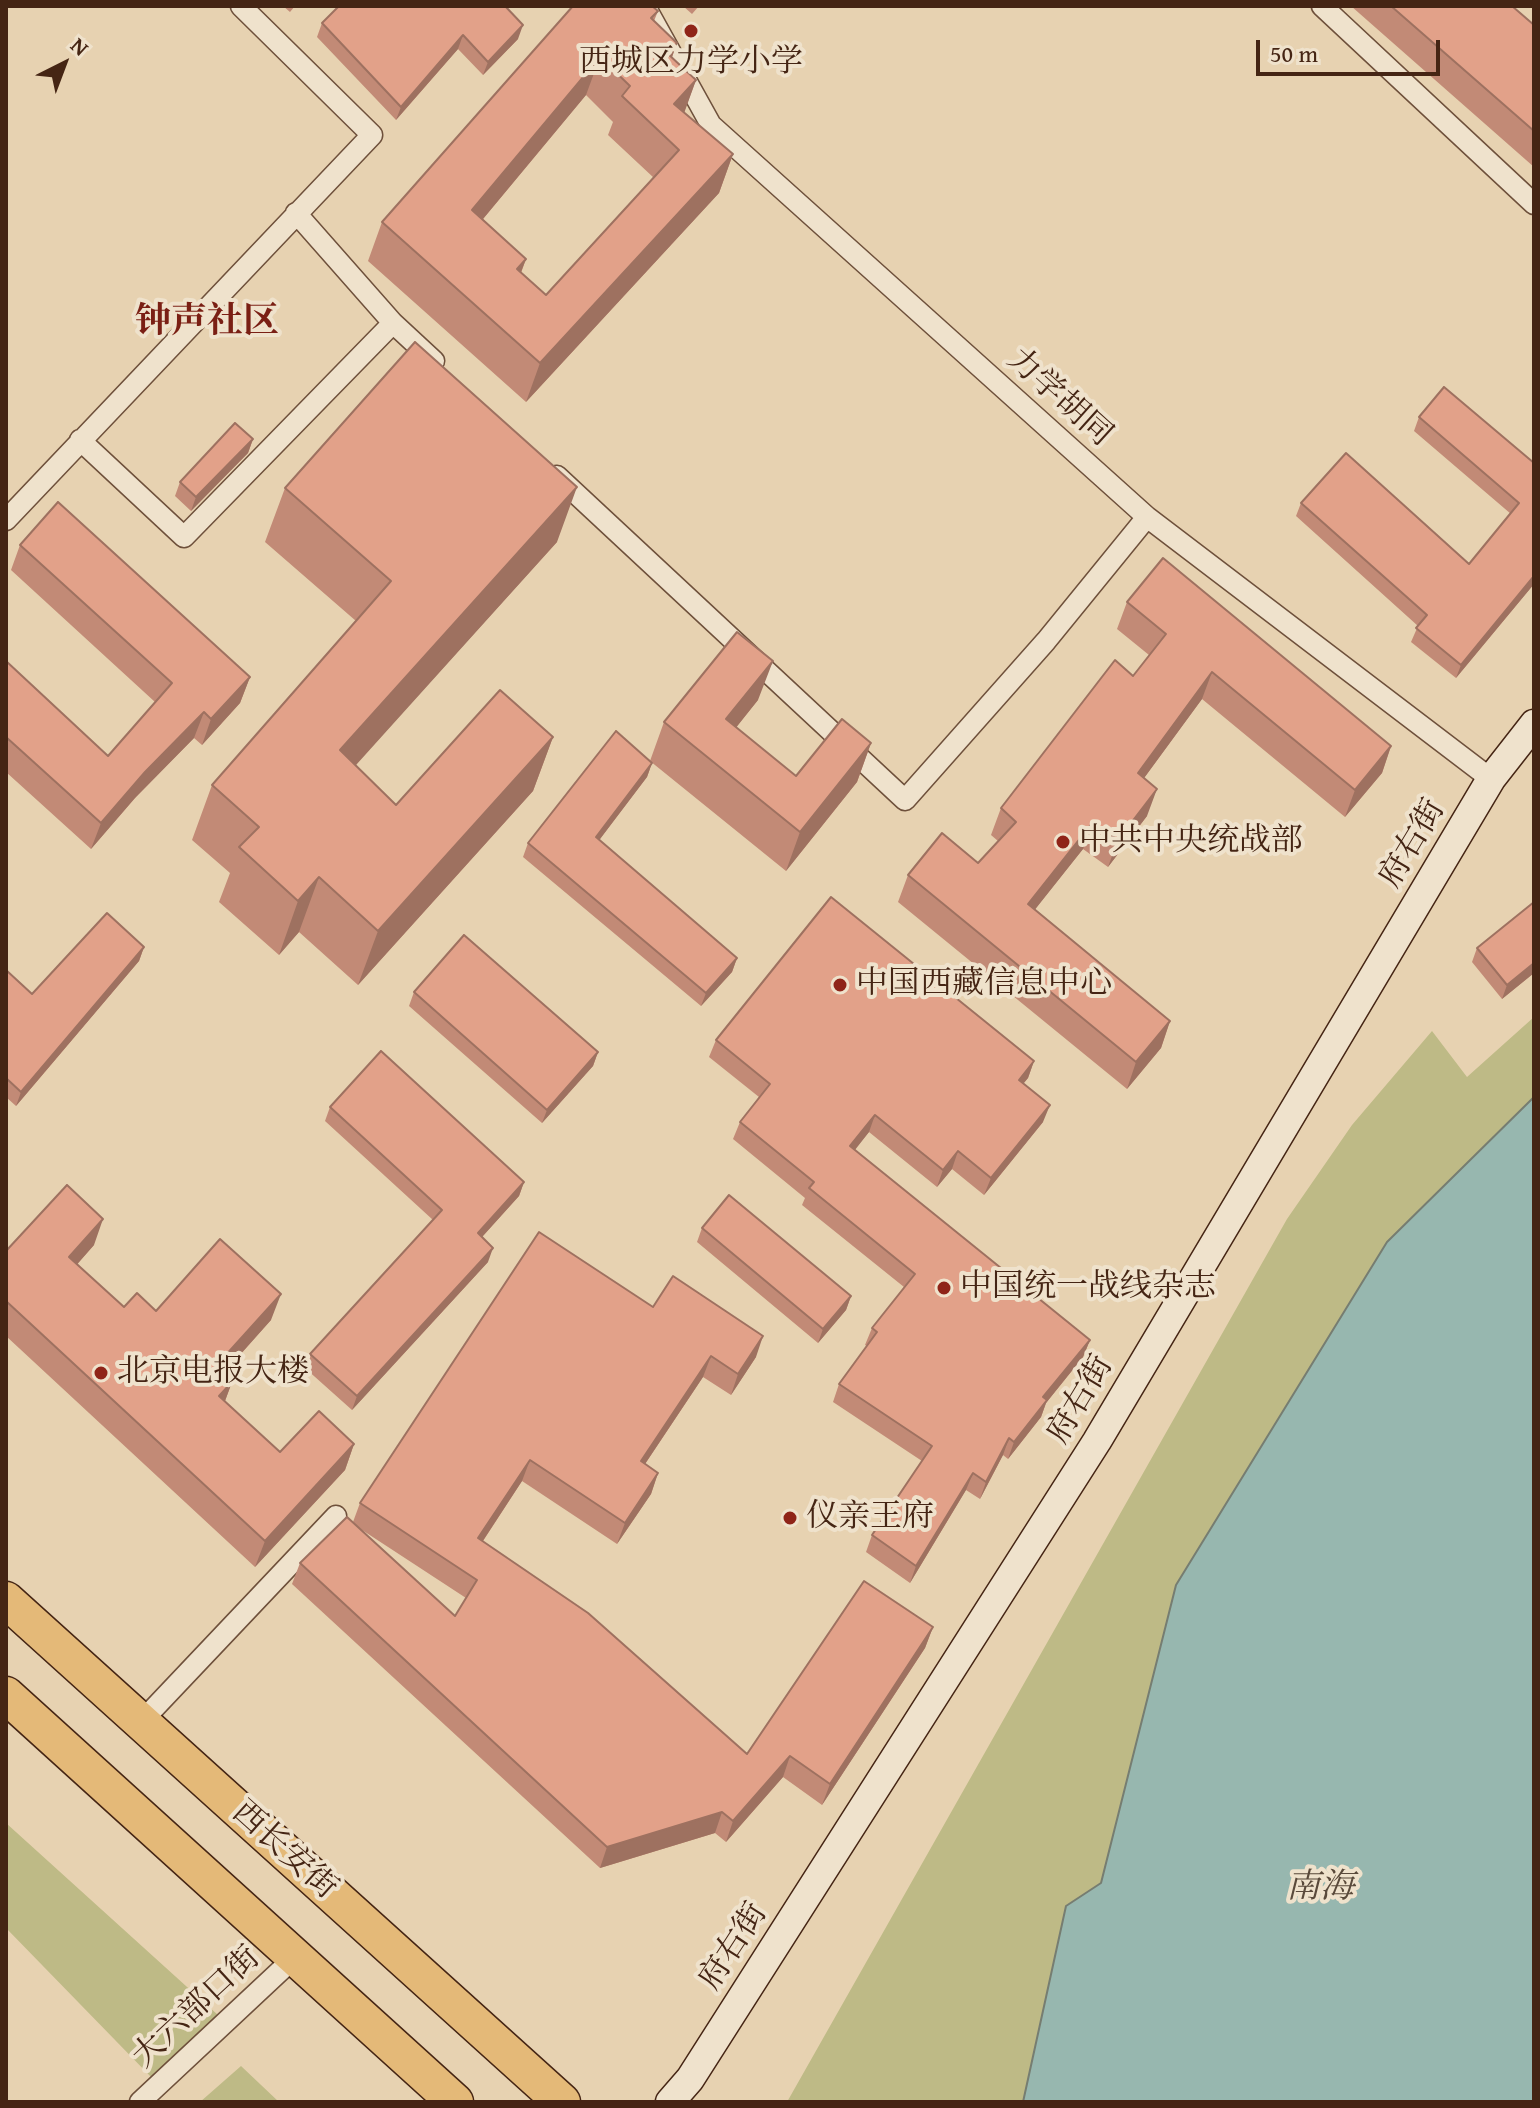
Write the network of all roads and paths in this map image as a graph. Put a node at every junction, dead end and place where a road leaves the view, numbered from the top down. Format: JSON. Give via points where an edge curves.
{"nodes":[{"id":1,"x":241,"y":6,"type":"edge"},
{"id":2,"x":645,"y":6,"type":"edge"},
{"id":3,"x":1322,"y":6,"type":"edge"},
{"id":4,"x":1534,"y":204,"type":"edge"},
{"id":5,"x":296,"y":213,"type":"junction"},
{"id":6,"x":393,"y":323,"type":"junction"},
{"id":7,"x":451,"y":378,"type":"edge"},
{"id":8,"x":80,"y":440,"type":"junction"},
{"id":9,"x":544,"y":464,"type":"edge"},
{"id":10,"x":1147,"y":517,"type":"junction"},
{"id":11,"x":6,"y":520,"type":"edge"},
{"id":12,"x":1534,"y":724,"type":"edge"},
{"id":13,"x":1491,"y":779,"type":"junction"},
{"id":14,"x":336,"y":1516,"type":"dead end"},
{"id":15,"x":6,"y":1600,"type":"edge"},
{"id":16,"x":6,"y":1695,"type":"edge"},
{"id":17,"x":141,"y":1722,"type":"junction"},
{"id":18,"x":294,"y":1958,"type":"junction"},
{"id":19,"x":140,"y":2102,"type":"edge"},
{"id":20,"x":455,"y":2102,"type":"edge"},
{"id":21,"x":562,"y":2102,"type":"edge"},
{"id":22,"x":670,"y":2102,"type":"edge"}],
"edges":[{"from":1,"to":5,"type":"street","via":[[372,135]]},
{"from":2,"to":10,"type":"street","name":"力学胡同","via":[[711,125]]},
{"from":3,"to":4,"type":"street"},
{"from":5,"to":6,"type":"street"},
{"from":5,"to":8,"type":"street"},
{"from":6,"to":7,"type":"street"},
{"from":6,"to":8,"type":"street","via":[[184,537]]},
{"from":8,"to":11,"type":"street"},
{"from":9,"to":10,"type":"street","via":[[905,800]]},
{"from":10,"to":13,"type":"street","name":"力学胡同"},
{"from":12,"to":13,"type":"main road","name":"府右街"},
{"from":13,"to":22,"type":"main road","name":"府右街","via":[[1097,1441],[690,2079]]},
{"from":14,"to":17,"type":"street"},
{"from":15,"to":17,"type":"highway","name":"西长安街"},
{"from":16,"to":18,"type":"highway"},
{"from":17,"to":21,"type":"highway","name":"西长安街"},
{"from":18,"to":19,"type":"street","name":"大六部口街"},
{"from":18,"to":20,"type":"highway"}]}
